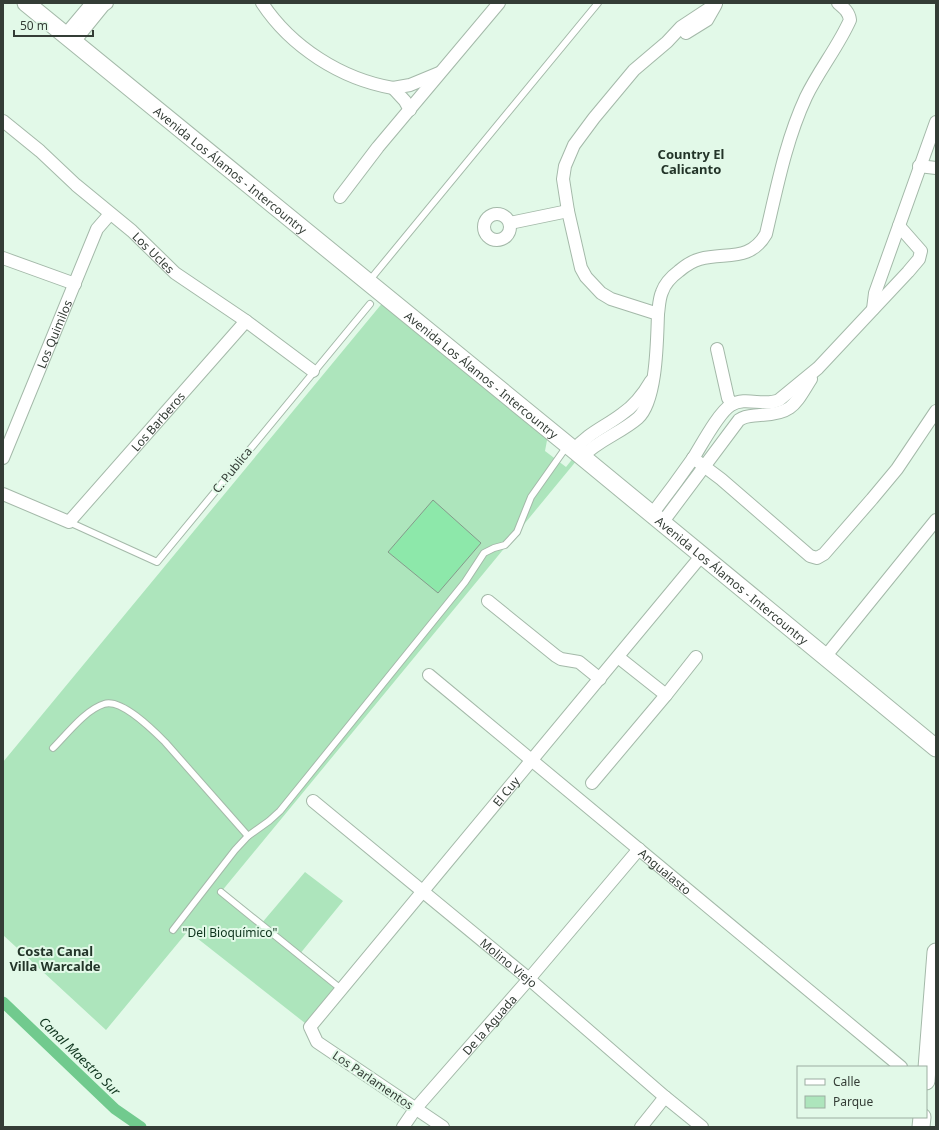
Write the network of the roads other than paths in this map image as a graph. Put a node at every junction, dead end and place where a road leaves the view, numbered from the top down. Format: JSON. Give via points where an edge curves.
{"nodes":[{"id":1,"x":26,"y":3,"type":"edge"},
{"id":2,"x":92,"y":3,"type":"edge"},
{"id":3,"x":107,"y":3,"type":"edge"},
{"id":4,"x":262,"y":3,"type":"edge"},
{"id":5,"x":499,"y":3,"type":"edge"},
{"id":6,"x":598,"y":3,"type":"edge"},
{"id":7,"x":716,"y":3,"type":"edge"},
{"id":8,"x":838,"y":3,"type":"edge"},
{"id":9,"x":69,"y":39,"type":"junction"},
{"id":10,"x":440,"y":73,"type":"junction"},
{"id":11,"x":393,"y":88,"type":"junction"},
{"id":12,"x":410,"y":110,"type":"junction"},
{"id":13,"x":3,"y":121,"type":"edge"},
{"id":14,"x":936,"y":122,"type":"edge"},
{"id":15,"x":919,"y":166,"type":"junction"},
{"id":16,"x":936,"y":168,"type":"edge"},
{"id":17,"x":340,"y":197,"type":"dead end"},
{"id":18,"x":568,"y":211,"type":"junction"},
{"id":19,"x":110,"y":214,"type":"junction"},
{"id":20,"x":510,"y":223,"type":"dead end"},
{"id":21,"x":899,"y":226,"type":"junction"},
{"id":22,"x":3,"y":258,"type":"edge"},
{"id":23,"x":368,"y":282,"type":"junction"},
{"id":24,"x":75,"y":284,"type":"junction"},
{"id":25,"x":370,"y":304,"type":"dead end"},
{"id":26,"x":873,"y":309,"type":"junction"},
{"id":27,"x":658,"y":314,"type":"junction"},
{"id":28,"x":246,"y":321,"type":"junction"},
{"id":29,"x":717,"y":349,"type":"dead end"},
{"id":30,"x":818,"y":368,"type":"junction"},
{"id":31,"x":313,"y":371,"type":"junction"},
{"id":32,"x":732,"y":404,"type":"junction"},
{"id":33,"x":936,"y":411,"type":"edge"},
{"id":34,"x":575,"y":450,"type":"junction"},
{"id":35,"x":3,"y":458,"type":"edge"},
{"id":36,"x":693,"y":458,"type":"junction"},
{"id":37,"x":705,"y":467,"type":"junction"},
{"id":38,"x":3,"y":494,"type":"edge"},
{"id":39,"x":657,"y":519,"type":"junction"},
{"id":40,"x":936,"y":520,"type":"edge"},
{"id":41,"x":69,"y":522,"type":"junction"},
{"id":42,"x":702,"y":555,"type":"junction"},
{"id":43,"x":488,"y":601,"type":"dead end"},
{"id":44,"x":618,"y":657,"type":"junction"},
{"id":45,"x":696,"y":657,"type":"dead end"},
{"id":46,"x":824,"y":657,"type":"junction"},
{"id":47,"x":429,"y":675,"type":"dead end"},
{"id":48,"x":600,"y":679,"type":"junction"},
{"id":49,"x":666,"y":695,"type":"junction"},
{"id":50,"x":53,"y":748,"type":"dead end"},
{"id":51,"x":936,"y":748,"type":"edge"},
{"id":52,"x":532,"y":760,"type":"junction"},
{"id":53,"x":592,"y":783,"type":"dead end"},
{"id":54,"x":312,"y":801,"type":"dead end"},
{"id":55,"x":248,"y":836,"type":"junction"},
{"id":56,"x":639,"y":849,"type":"junction"},
{"id":57,"x":221,"y":892,"type":"dead end"},
{"id":58,"x":422,"y":892,"type":"junction"},
{"id":59,"x":173,"y":930,"type":"dead end"},
{"id":60,"x":936,"y":952,"type":"edge"},
{"id":61,"x":529,"y":979,"type":"junction"},
{"id":62,"x":341,"y":989,"type":"junction"},
{"id":63,"x":310,"y":1027,"type":"joint"},
{"id":64,"x":900,"y":1066,"type":"edge"},
{"id":65,"x":927,"y":1068,"type":"edge"},
{"id":66,"x":665,"y":1097,"type":"junction"},
{"id":67,"x":416,"y":1108,"type":"junction"},
{"id":68,"x":403,"y":1127,"type":"edge"},
{"id":69,"x":443,"y":1127,"type":"edge"},
{"id":70,"x":641,"y":1127,"type":"edge"},
{"id":71,"x":702,"y":1127,"type":"edge"}],
"edges":[{"from":1,"to":9,"type":"main road","name":"Avenida Los Álamos - Intercountry"},
{"from":2,"to":9,"type":"street"},
{"from":3,"to":9,"type":"street"},
{"from":4,"to":11,"type":"street","via":[[281,28],[318,58],[348,74]]},
{"from":5,"to":10,"type":"street"},
{"from":6,"to":23,"type":"lane"},
{"from":7,"to":18,"type":"street","via":[[681,27],[634,70],[574,145],[563,179]]},
{"from":8,"to":27,"type":"street","via":[[850,15],[850,20],[807,96],[797,119],[780,171],[766,234],[761,242],[746,252],[700,259],[688,264],[666,283],[661,294]]},
{"from":9,"to":23,"type":"main road","name":"Avenida Los Álamos - Intercountry"},
{"from":10,"to":11,"type":"street","via":[[410,85]]},
{"from":10,"to":12,"type":"street"},
{"from":11,"to":12,"type":"street"},
{"from":12,"to":17,"type":"street"},
{"from":13,"to":19,"type":"street","name":"Los Ucles"},
{"from":14,"to":15,"type":"street"},
{"from":15,"to":16,"type":"street"},
{"from":15,"to":21,"type":"street"},
{"from":18,"to":20,"type":"street"},
{"from":18,"to":27,"type":"street","via":[[581,268],[589,280],[611,299]]},
{"from":19,"to":24,"type":"street","name":"Los Quimilos","via":[[97,229]]},
{"from":19,"to":28,"type":"street","name":"Los Ucles","via":[[132,231],[175,273]]},
{"from":21,"to":26,"type":"street","via":[[875,293]]},
{"from":21,"to":26,"type":"street","via":[[920,248],[921,254],[908,272]]},
{"from":22,"to":24,"type":"street"},
{"from":23,"to":34,"type":"main road","name":"Avenida Los Álamos - Intercountry"},
{"from":24,"to":35,"type":"street","name":"Los Quimilos"},
{"from":25,"to":31,"type":"lane","name":"C. Publica"},
{"from":26,"to":30,"type":"street"},
{"from":27,"to":34,"type":"street","via":[[656,357],[646,409],[630,424],[594,445]]},
{"from":28,"to":31,"type":"street","name":"Los Ucles"},
{"from":28,"to":41,"type":"street","name":"Los Barberos"},
{"from":29,"to":32,"type":"street","via":[[728,398]]},
{"from":30,"to":32,"type":"street","via":[[780,400]]},
{"from":30,"to":37,"type":"street","via":[[792,407],[775,415],[748,416],[739,420]]},
{"from":31,"to":41,"type":"lane","name":"C. Publica","via":[[157,562]]},
{"from":32,"to":36,"type":"street","via":[[724,411]]},
{"from":33,"to":37,"type":"street","via":[[872,499],[824,554],[817,558],[810,556]]},
{"from":34,"to":39,"type":"main road","name":"Avenida Los Álamos - Intercountry"},
{"from":34,"to":55,"type":"lane","via":[[532,498],[512,539],[505,545],[484,553],[465,582],[280,811]]},
{"from":36,"to":37,"type":"street"},
{"from":36,"to":39,"type":"street"},
{"from":37,"to":39,"type":"street"},
{"from":38,"to":41,"type":"street"},
{"from":39,"to":42,"type":"main road","name":"Avenida Los Álamos - Intercountry"},
{"from":40,"to":46,"type":"street"},
{"from":42,"to":44,"type":"street","name":"El Cuy"},
{"from":42,"to":46,"type":"main road","name":"Avenida Los Álamos - Intercountry"},
{"from":43,"to":48,"type":"street","via":[[556,656],[579,662]]},
{"from":44,"to":48,"type":"street","name":"El Cuy"},
{"from":44,"to":49,"type":"street"},
{"from":45,"to":49,"type":"street"},
{"from":46,"to":51,"type":"main road","name":"Avenida Los Álamos - Intercountry"},
{"from":47,"to":52,"type":"street","name":"Angualasto"},
{"from":48,"to":52,"type":"street","name":"El Cuy"},
{"from":49,"to":53,"type":"street"},
{"from":50,"to":55,"type":"lane","via":[[90,711],[105,703],[124,707],[165,742]]},
{"from":52,"to":56,"type":"street","name":"Angualasto"},
{"from":52,"to":58,"type":"street","name":"El Cuy"},
{"from":54,"to":58,"type":"street","name":"Molino Viejo"},
{"from":55,"to":59,"type":"lane"},
{"from":56,"to":61,"type":"street","name":"De la Aguada"},
{"from":56,"to":64,"type":"street","name":"Angualasto"},
{"from":57,"to":62,"type":"lane"},
{"from":58,"to":61,"type":"street","name":"Molino Viejo"},
{"from":58,"to":62,"type":"street","name":"El Cuy"},
{"from":60,"to":65,"type":"main road"},
{"from":61,"to":66,"type":"street","name":"Molino Viejo"},
{"from":61,"to":67,"type":"street","name":"De la Aguada"},
{"from":62,"to":63,"type":"street","name":"El Cuy"},
{"from":63,"to":67,"type":"street","name":"Los Parlamentos","via":[[317,1042]]},
{"from":66,"to":70,"type":"street"},
{"from":66,"to":71,"type":"street","name":"Molino Viejo"},
{"from":67,"to":68,"type":"street","name":"De la Aguada"},
{"from":67,"to":69,"type":"street","name":"Los Parlamentos"}]}
